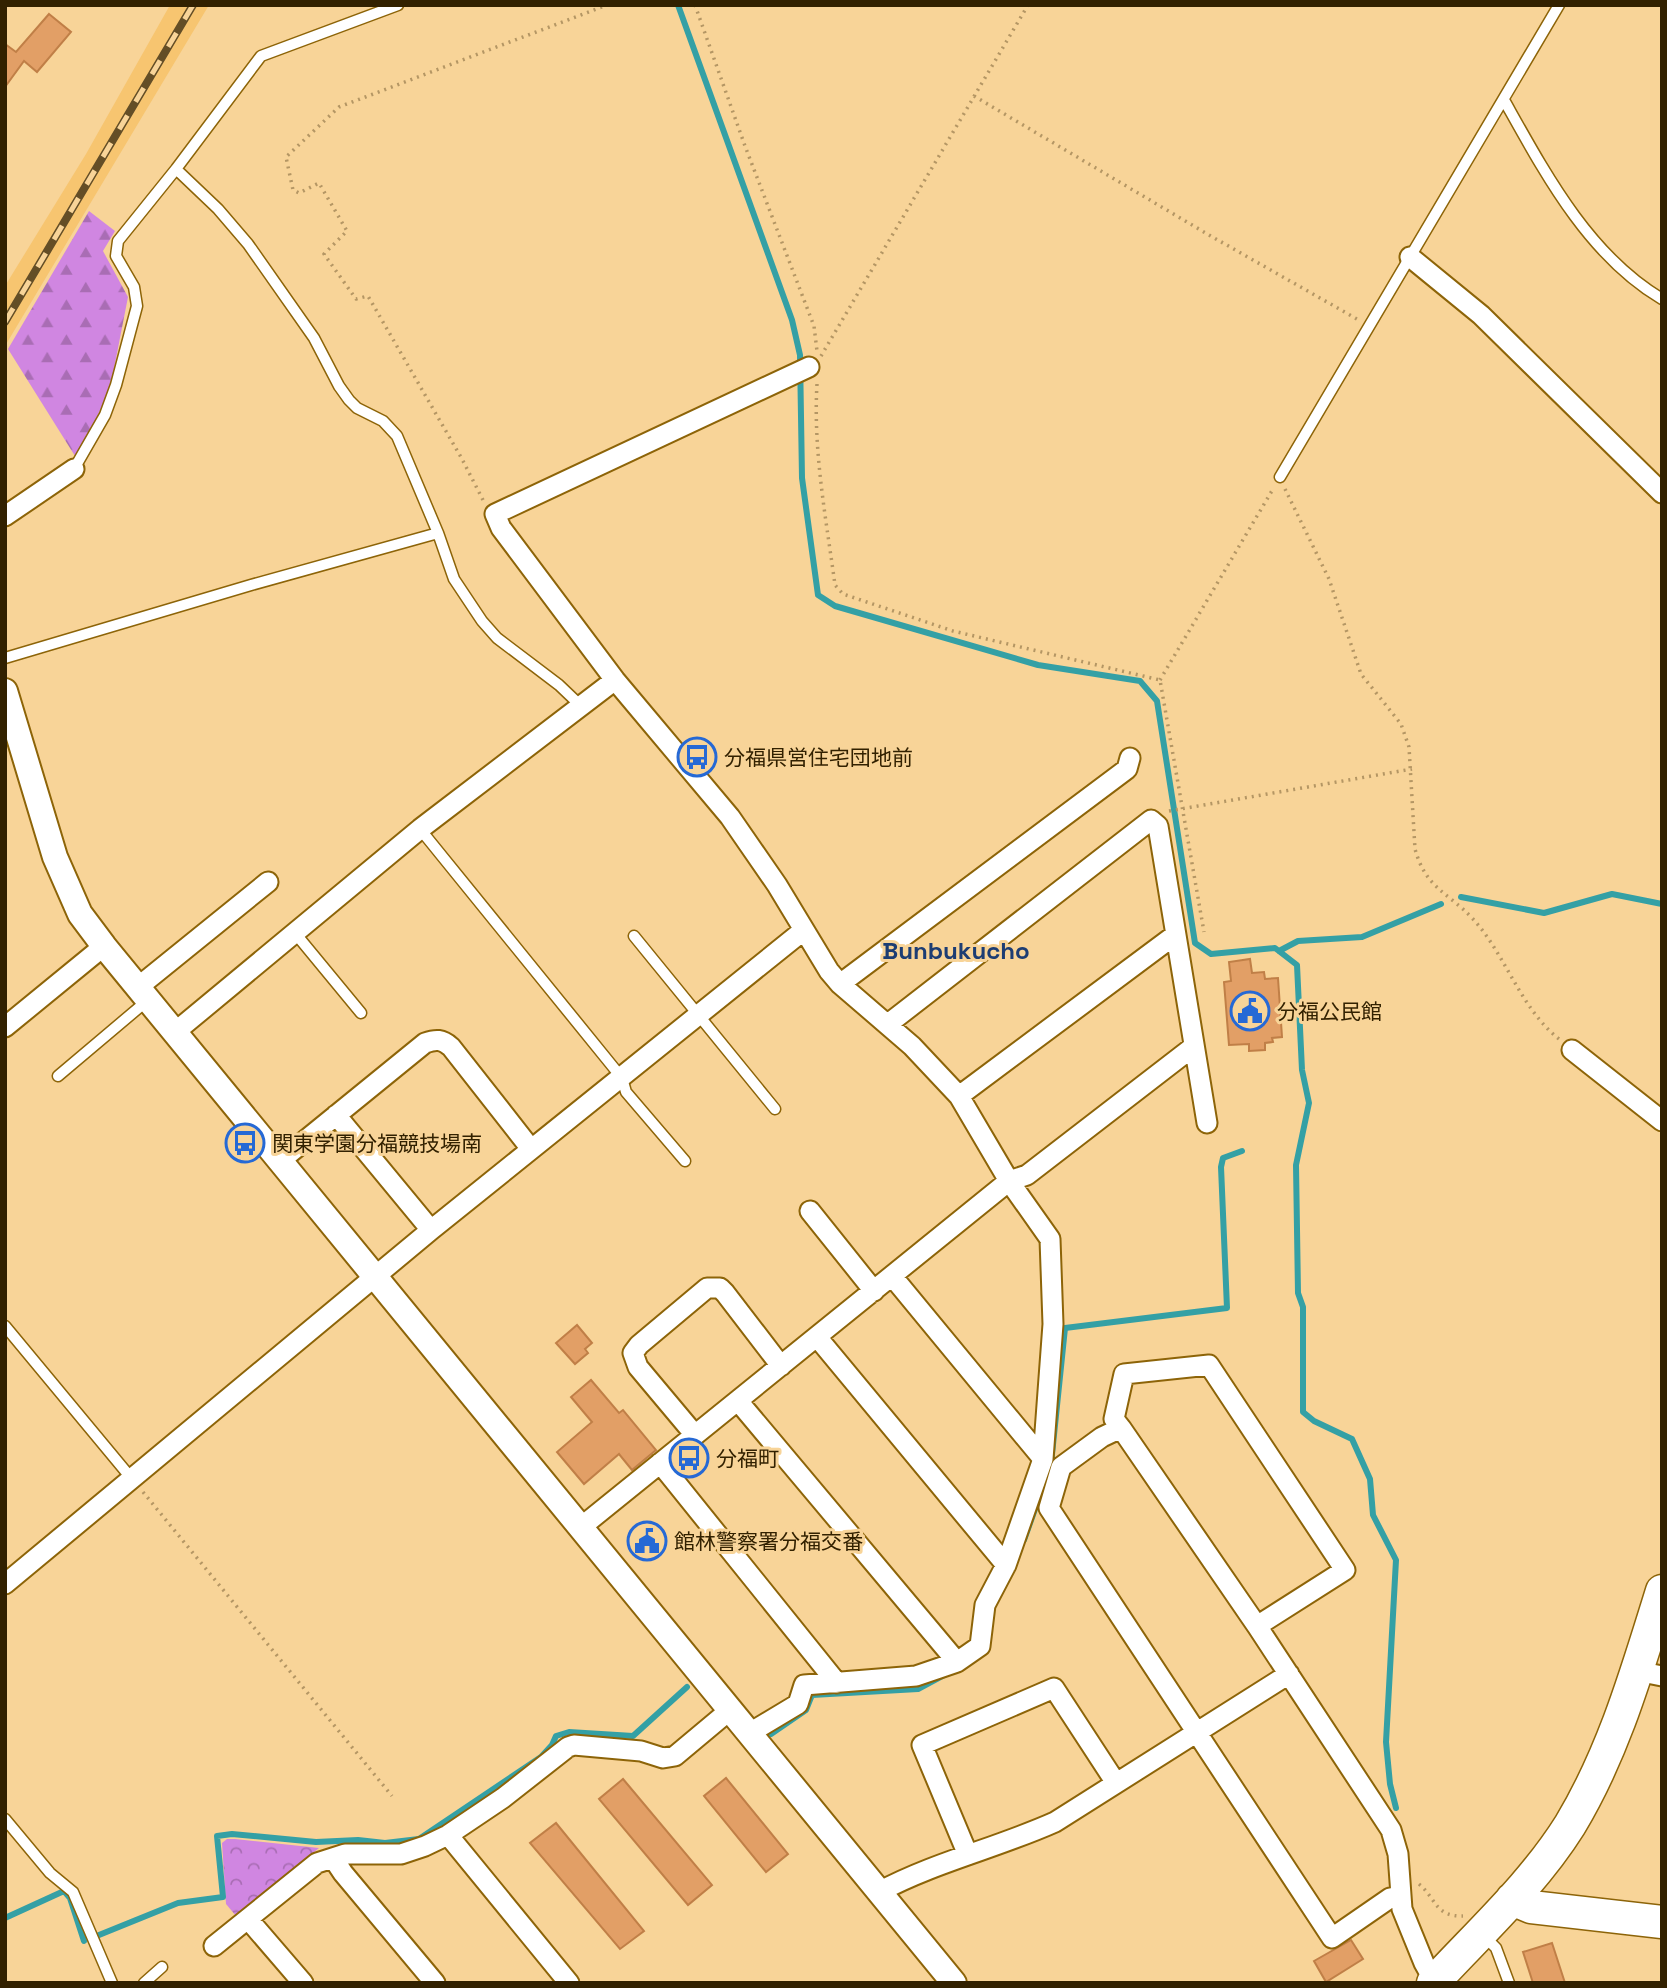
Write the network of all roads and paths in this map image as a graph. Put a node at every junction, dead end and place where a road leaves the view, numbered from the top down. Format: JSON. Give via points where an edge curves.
{"nodes":[{"id":1,"x":398,"y":5,"type":"edge"},
{"id":2,"x":607,"y":5,"type":"edge"},
{"id":3,"x":695,"y":5,"type":"edge"},
{"id":4,"x":1028,"y":5,"type":"edge"},
{"id":5,"x":1559,"y":5,"type":"edge"},
{"id":6,"x":974,"y":96,"type":"junction"},
{"id":7,"x":1504,"y":100,"type":"junction"},
{"id":8,"x":177,"y":169,"type":"junction"},
{"id":9,"x":1410,"y":257,"type":"junction"},
{"id":10,"x":1662,"y":299,"type":"edge"},
{"id":11,"x":1368,"y":326,"type":"junction"},
{"id":12,"x":807,"y":368,"type":"junction"},
{"id":13,"x":74,"y":468,"type":"joint"},
{"id":14,"x":1280,"y":477,"type":"junction"},
{"id":15,"x":1662,"y":493,"type":"edge"},
{"id":16,"x":484,"y":502,"type":"dead end"},
{"id":17,"x":5,"y":516,"type":"edge"},
{"id":18,"x":438,"y":533,"type":"junction"},
{"id":19,"x":5,"y":658,"type":"edge"},
{"id":20,"x":615,"y":680,"type":"junction"},
{"id":21,"x":1160,"y":680,"type":"junction"},
{"id":22,"x":5,"y":691,"type":"edge"},
{"id":23,"x":581,"y":706,"type":"junction"},
{"id":24,"x":1130,"y":758,"type":"dead end"},
{"id":25,"x":1412,"y":769,"type":"junction"},
{"id":26,"x":1181,"y":809,"type":"junction"},
{"id":27,"x":1167,"y":811,"type":"dead end"},
{"id":28,"x":420,"y":829,"type":"junction"},
{"id":29,"x":268,"y":882,"type":"dead end"},
{"id":30,"x":804,"y":930,"type":"junction"},
{"id":31,"x":1204,"y":932,"type":"dead end"},
{"id":32,"x":295,"y":933,"type":"junction"},
{"id":33,"x":1175,"y":935,"type":"junction"},
{"id":34,"x":634,"y":936,"type":"dead end"},
{"id":35,"x":104,"y":946,"type":"junction"},
{"id":36,"x":840,"y":984,"type":"junction"},
{"id":37,"x":143,"y":994,"type":"junction"},
{"id":38,"x":360,"y":1013,"type":"dead end"},
{"id":39,"x":697,"y":1015,"type":"junction"},
{"id":40,"x":888,"y":1024,"type":"junction"},
{"id":41,"x":5,"y":1027,"type":"edge"},
{"id":42,"x":174,"y":1033,"type":"junction"},
{"id":43,"x":1193,"y":1047,"type":"junction"},
{"id":44,"x":1572,"y":1050,"type":"joint"},
{"id":45,"x":58,"y":1076,"type":"dead end"},
{"id":46,"x":622,"y":1078,"type":"junction"},
{"id":47,"x":959,"y":1096,"type":"junction"},
{"id":48,"x":775,"y":1109,"type":"dead end"},
{"id":49,"x":336,"y":1115,"type":"junction"},
{"id":50,"x":1662,"y":1121,"type":"edge"},
{"id":51,"x":1207,"y":1123,"type":"dead end"},
{"id":52,"x":531,"y":1149,"type":"junction"},
{"id":53,"x":279,"y":1161,"type":"junction"},
{"id":54,"x":685,"y":1161,"type":"dead end"},
{"id":55,"x":1009,"y":1181,"type":"junction"},
{"id":56,"x":810,"y":1211,"type":"dead end"},
{"id":57,"x":431,"y":1230,"type":"junction"},
{"id":58,"x":892,"y":1276,"type":"junction"},
{"id":59,"x":374,"y":1277,"type":"junction"},
{"id":60,"x":874,"y":1291,"type":"junction"},
{"id":61,"x":5,"y":1326,"type":"edge"},
{"id":62,"x":817,"y":1337,"type":"junction"},
{"id":63,"x":781,"y":1366,"type":"junction"},
{"id":64,"x":738,"y":1401,"type":"junction"},
{"id":65,"x":1121,"y":1428,"type":"junction"},
{"id":66,"x":695,"y":1435,"type":"junction"},
{"id":67,"x":1043,"y":1459,"type":"junction"},
{"id":68,"x":660,"y":1464,"type":"junction"},
{"id":69,"x":133,"y":1480,"type":"junction"},
{"id":70,"x":580,"y":1528,"type":"junction"},
{"id":71,"x":1006,"y":1565,"type":"junction"},
{"id":72,"x":6,"y":1582,"type":"edge"},
{"id":73,"x":1662,"y":1591,"type":"edge"},
{"id":74,"x":1258,"y":1626,"type":"junction"},
{"id":75,"x":957,"y":1662,"type":"junction"},
{"id":76,"x":1289,"y":1674,"type":"junction"},
{"id":77,"x":1649,"y":1674,"type":"edge"},
{"id":78,"x":837,"y":1683,"type":"junction"},
{"id":79,"x":730,"y":1710,"type":"junction"},
{"id":80,"x":1196,"y":1731,"type":"junction"},
{"id":81,"x":748,"y":1734,"type":"junction"},
{"id":82,"x":1116,"y":1783,"type":"junction"},
{"id":83,"x":392,"y":1796,"type":"dead end"},
{"id":84,"x":5,"y":1819,"type":"edge"},
{"id":85,"x":447,"y":1835,"type":"junction"},
{"id":86,"x":968,"y":1855,"type":"junction"},
{"id":87,"x":334,"y":1858,"type":"junction"},
{"id":88,"x":1399,"y":1871,"type":"junction"},
{"id":89,"x":879,"y":1892,"type":"junction"},
{"id":90,"x":1400,"y":1896,"type":"junction"},
{"id":91,"x":1512,"y":1899,"type":"junction"},
{"id":92,"x":248,"y":1919,"type":"junction"},
{"id":93,"x":1662,"y":1922,"type":"edge"},
{"id":94,"x":1474,"y":1924,"type":"junction"},
{"id":95,"x":214,"y":1947,"type":"dead end"},
{"id":96,"x":162,"y":1967,"type":"dead end"},
{"id":97,"x":1434,"y":1982,"type":"edge"},
{"id":98,"x":112,"y":1983,"type":"edge"},
{"id":99,"x":144,"y":1983,"type":"edge"},
{"id":100,"x":303,"y":1983,"type":"edge"},
{"id":101,"x":435,"y":1983,"type":"edge"},
{"id":102,"x":569,"y":1983,"type":"edge"},
{"id":103,"x":954,"y":1983,"type":"edge"},
{"id":104,"x":1509,"y":1983,"type":"edge"}],
"edges":[{"from":1,"to":8,"type":"lane","via":[[261,56]]},
{"from":2,"to":16,"type":"path","via":[[339,107],[286,157],[293,190],[299,194],[319,183],[347,231],[324,254],[356,299],[368,296]]},
{"from":3,"to":12,"type":"path","via":[[814,326]]},
{"from":4,"to":6,"type":"path"},
{"from":5,"to":7,"type":"lane"},
{"from":6,"to":11,"type":"path"},
{"from":6,"to":12,"type":"path"},
{"from":7,"to":9,"type":"lane"},
{"from":7,"to":10,"type":"lane","via":[[1591,238],[1627,275]]},
{"from":8,"to":13,"type":"lane","via":[[118,241],[116,256],[134,287],[136,306],[117,385]]},
{"from":8,"to":18,"type":"lane","via":[[248,244],[314,338],[349,400],[383,421],[397,436]]},
{"from":9,"to":11,"type":"lane"},
{"from":9,"to":15,"type":"street","via":[[1481,315]]},
{"from":11,"to":14,"type":"lane"},
{"from":12,"to":20,"type":"street","via":[[495,514],[500,528]]},
{"from":12,"to":21,"type":"path","via":[[816,410],[835,585],[843,594],[953,631]]},
{"from":13,"to":17,"type":"street"},
{"from":14,"to":21,"type":"path"},
{"from":14,"to":25,"type":"path","via":[[1329,579],[1361,674],[1401,723]]},
{"from":18,"to":19,"type":"lane"},
{"from":18,"to":23,"type":"lane","via":[[454,579],[482,621]]},
{"from":20,"to":23,"type":"street"},
{"from":20,"to":30,"type":"street","via":[[730,817]]},
{"from":21,"to":26,"type":"path"},
{"from":22,"to":35,"type":"street","via":[[55,857],[80,914]]},
{"from":23,"to":28,"type":"street"},
{"from":24,"to":36,"type":"street","via":[[1127,769]]},
{"from":25,"to":26,"type":"path"},
{"from":25,"to":44,"type":"path","via":[[1419,864],[1439,891],[1473,919],[1536,1016]]},
{"from":26,"to":27,"type":"path"},
{"from":26,"to":31,"type":"path"},
{"from":28,"to":32,"type":"street"},
{"from":28,"to":46,"type":"lane"},
{"from":29,"to":37,"type":"street"},
{"from":30,"to":36,"type":"street"},
{"from":30,"to":39,"type":"street"},
{"from":32,"to":38,"type":"lane"},
{"from":32,"to":42,"type":"street"},
{"from":33,"to":40,"type":"street","via":[[1158,827],[1151,820]]},
{"from":33,"to":43,"type":"street"},
{"from":33,"to":47,"type":"street"},
{"from":34,"to":39,"type":"lane"},
{"from":35,"to":37,"type":"street"},
{"from":35,"to":41,"type":"street"},
{"from":36,"to":40,"type":"street"},
{"from":37,"to":42,"type":"street"},
{"from":37,"to":45,"type":"lane"},
{"from":39,"to":46,"type":"street"},
{"from":39,"to":48,"type":"lane"},
{"from":40,"to":47,"type":"street"},
{"from":42,"to":53,"type":"street"},
{"from":43,"to":51,"type":"street"},
{"from":43,"to":55,"type":"street","via":[[1027,1175]]},
{"from":44,"to":50,"type":"street"},
{"from":46,"to":52,"type":"street"},
{"from":46,"to":54,"type":"lane","via":[[626,1092]]},
{"from":47,"to":55,"type":"street"},
{"from":49,"to":52,"type":"street","via":[[434,1039],[451,1047]]},
{"from":49,"to":53,"type":"street"},
{"from":49,"to":57,"type":"street"},
{"from":52,"to":57,"type":"street"},
{"from":53,"to":59,"type":"street"},
{"from":55,"to":58,"type":"street"},
{"from":55,"to":67,"type":"street","via":[[1050,1239],[1054,1324]]},
{"from":56,"to":60,"type":"street"},
{"from":57,"to":59,"type":"street"},
{"from":58,"to":60,"type":"street"},
{"from":58,"to":67,"type":"street"},
{"from":59,"to":69,"type":"street"},
{"from":59,"to":70,"type":"street"},
{"from":60,"to":62,"type":"street"},
{"from":61,"to":69,"type":"lane"},
{"from":62,"to":63,"type":"street"},
{"from":62,"to":71,"type":"street"},
{"from":63,"to":64,"type":"street"},
{"from":63,"to":66,"type":"street","via":[[725,1293],[707,1288],[633,1353],[638,1367]]},
{"from":64,"to":66,"type":"street"},
{"from":64,"to":75,"type":"street"},
{"from":65,"to":74,"type":"street"},
{"from":65,"to":74,"type":"street","via":[[1114,1419],[1124,1374],[1209,1365],[1345,1570]]},
{"from":65,"to":80,"type":"street","via":[[1061,1468],[1049,1508]]},
{"from":66,"to":68,"type":"street"},
{"from":67,"to":71,"type":"street"},
{"from":68,"to":70,"type":"street"},
{"from":68,"to":78,"type":"street"},
{"from":69,"to":72,"type":"street"},
{"from":69,"to":83,"type":"path"},
{"from":70,"to":79,"type":"street"},
{"from":71,"to":75,"type":"street","via":[[985,1605],[980,1646]]},
{"from":73,"to":77,"type":"main road"},
{"from":74,"to":76,"type":"street"},
{"from":75,"to":78,"type":"street","via":[[916,1676]]},
{"from":76,"to":80,"type":"street"},
{"from":76,"to":88,"type":"street","via":[[1391,1830]]},
{"from":77,"to":91,"type":"main road","via":[[1589,1791],[1546,1859]]},
{"from":78,"to":81,"type":"street","via":[[804,1685],[798,1704]]},
{"from":79,"to":81,"type":"street"},
{"from":79,"to":85,"type":"street","via":[[675,1756],[568,1747]]},
{"from":80,"to":82,"type":"street"},
{"from":80,"to":90,"type":"street","via":[[1332,1938],[1390,1898]]},
{"from":81,"to":89,"type":"street"},
{"from":82,"to":86,"type":"street","via":[[1055,1822]]},
{"from":82,"to":86,"type":"street","via":[[1054,1688],[922,1745]]},
{"from":84,"to":98,"type":"lane","via":[[50,1873],[74,1892]]},
{"from":85,"to":87,"type":"street","via":[[401,1854]]},
{"from":85,"to":102,"type":"street"},
{"from":86,"to":89,"type":"street"},
{"from":87,"to":92,"type":"street","via":[[317,1863]]},
{"from":87,"to":101,"type":"street"},
{"from":88,"to":90,"type":"street"},
{"from":88,"to":94,"type":"path","via":[[1427,1890],[1436,1907]]},
{"from":89,"to":103,"type":"street"},
{"from":90,"to":97,"type":"street"},
{"from":91,"to":93,"type":"main road","via":[[1531,1906]]},
{"from":91,"to":94,"type":"main road"},
{"from":92,"to":95,"type":"street"},
{"from":92,"to":100,"type":"street"},
{"from":94,"to":97,"type":"main road"},
{"from":94,"to":104,"type":"lane","via":[[1496,1948]]},
{"from":96,"to":99,"type":"lane"}]}
